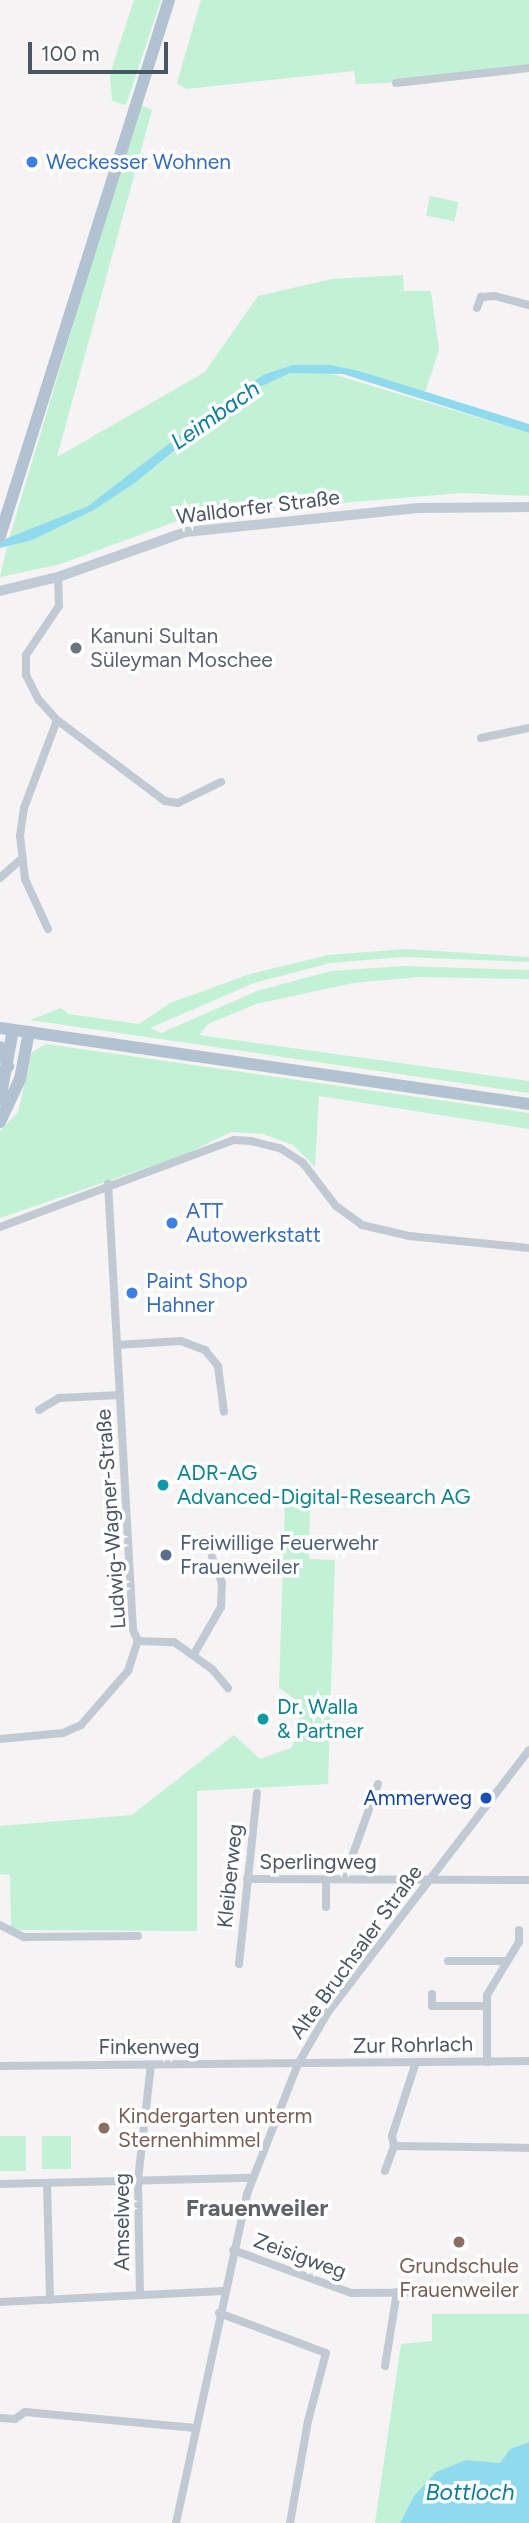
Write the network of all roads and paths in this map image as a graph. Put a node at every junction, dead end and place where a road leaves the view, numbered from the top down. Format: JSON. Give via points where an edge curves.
{"nodes":[{"id":1,"x":169,"y":0,"type":"edge"},
{"id":2,"x":529,"y":68,"type":"edge"},
{"id":3,"x":396,"y":83,"type":"dead end"},
{"id":4,"x":529,"y":305,"type":"edge"},
{"id":5,"x":477,"y":307,"type":"dead end"},
{"id":6,"x":529,"y":507,"type":"edge"},
{"id":7,"x":0,"y":536,"type":"edge"},
{"id":8,"x":58,"y":577,"type":"junction"},
{"id":9,"x":0,"y":591,"type":"edge"},
{"id":10,"x":57,"y":720,"type":"junction"},
{"id":11,"x":529,"y":728,"type":"edge"},
{"id":12,"x":481,"y":738,"type":"dead end"},
{"id":13,"x":221,"y":782,"type":"dead end"},
{"id":14,"x":19,"y":861,"type":"junction"},
{"id":15,"x":0,"y":878,"type":"edge"},
{"id":16,"x":48,"y":929,"type":"dead end"},
{"id":17,"x":7,"y":1029,"type":"edge"},
{"id":18,"x":29,"y":1032,"type":"junction"},
{"id":19,"x":0,"y":1047,"type":"edge"},
{"id":20,"x":9,"y":1070,"type":"junction"},
{"id":21,"x":0,"y":1100,"type":"edge"},
{"id":22,"x":529,"y":1104,"type":"edge"},
{"id":23,"x":0,"y":1122,"type":"edge"},
{"id":24,"x":108,"y":1184,"type":"junction"},
{"id":25,"x":0,"y":1227,"type":"edge"},
{"id":26,"x":529,"y":1248,"type":"edge"},
{"id":27,"x":117,"y":1345,"type":"junction"},
{"id":28,"x":120,"y":1395,"type":"junction"},
{"id":29,"x":39,"y":1410,"type":"dead end"},
{"id":30,"x":224,"y":1412,"type":"dead end"},
{"id":31,"x":212,"y":1557,"type":"dead end"},
{"id":32,"x":138,"y":1641,"type":"junction"},
{"id":33,"x":194,"y":1654,"type":"junction"},
{"id":34,"x":228,"y":1688,"type":"dead end"},
{"id":35,"x":0,"y":1739,"type":"edge"},
{"id":36,"x":529,"y":1750,"type":"edge"},
{"id":37,"x":377,"y":1784,"type":"dead end"},
{"id":38,"x":257,"y":1793,"type":"dead end"},
{"id":39,"x":247,"y":1879,"type":"junction"},
{"id":40,"x":431,"y":1879,"type":"junction"},
{"id":41,"x":326,"y":1880,"type":"junction"},
{"id":42,"x":344,"y":1880,"type":"junction"},
{"id":43,"x":529,"y":1880,"type":"edge"},
{"id":44,"x":326,"y":1907,"type":"dead end"},
{"id":45,"x":0,"y":1925,"type":"edge"},
{"id":46,"x":519,"y":1930,"type":"dead end"},
{"id":47,"x":138,"y":1936,"type":"dead end"},
{"id":48,"x":448,"y":1961,"type":"dead end"},
{"id":49,"x":506,"y":1961,"type":"junction"},
{"id":50,"x":239,"y":1964,"type":"dead end"},
{"id":51,"x":432,"y":1994,"type":"dead end"},
{"id":52,"x":487,"y":2006,"type":"junction"},
{"id":53,"x":529,"y":2061,"type":"edge"},
{"id":54,"x":416,"y":2062,"type":"junction"},
{"id":55,"x":487,"y":2062,"type":"junction"},
{"id":56,"x":151,"y":2064,"type":"junction"},
{"id":57,"x":298,"y":2064,"type":"junction"},
{"id":58,"x":0,"y":2066,"type":"edge"},
{"id":59,"x":394,"y":2146,"type":"junction"},
{"id":60,"x":529,"y":2148,"type":"edge"},
{"id":61,"x":385,"y":2171,"type":"dead end"},
{"id":62,"x":251,"y":2178,"type":"junction"},
{"id":63,"x":138,"y":2180,"type":"junction"},
{"id":64,"x":0,"y":2183,"type":"edge"},
{"id":65,"x":47,"y":2183,"type":"junction"},
{"id":66,"x":233,"y":2250,"type":"junction"},
{"id":67,"x":223,"y":2291,"type":"junction"},
{"id":68,"x":497,"y":2291,"type":"dead end"},
{"id":69,"x":397,"y":2292,"type":"junction"},
{"id":70,"x":140,"y":2295,"type":"junction"},
{"id":71,"x":50,"y":2300,"type":"junction"},
{"id":72,"x":0,"y":2302,"type":"edge"},
{"id":73,"x":219,"y":2313,"type":"junction"},
{"id":74,"x":385,"y":2367,"type":"dead end"},
{"id":75,"x":0,"y":2418,"type":"edge"},
{"id":76,"x":195,"y":2428,"type":"junction"},
{"id":77,"x":176,"y":2523,"type":"edge"},
{"id":78,"x":290,"y":2523,"type":"edge"}],
"edges":[{"from":1,"to":7,"type":"main road"},
{"from":2,"to":3,"type":"street"},
{"from":4,"to":5,"type":"street","via":[[495,296],[481,297]]},
{"from":6,"to":8,"type":"street","name":"Walldorfer Straße","via":[[418,508],[206,528],[152,542]]},
{"from":8,"to":9,"type":"street","name":"Walldorfer Straße"},
{"from":8,"to":10,"type":"street","via":[[60,606],[31,644],[25,666],[34,695]]},
{"from":10,"to":13,"type":"street","via":[[165,801],[178,803]]},
{"from":10,"to":14,"type":"street","via":[[24,808]]},
{"from":11,"to":12,"type":"street"},
{"from":14,"to":15,"type":"street"},
{"from":14,"to":16,"type":"street"},
{"from":17,"to":18,"type":"main road"},
{"from":17,"to":20,"type":"main road"},
{"from":18,"to":22,"type":"main road"},
{"from":18,"to":23,"type":"main road","via":[[20,1079]]},
{"from":19,"to":20,"type":"main road"},
{"from":20,"to":21,"type":"main road"},
{"from":24,"to":25,"type":"street"},
{"from":24,"to":26,"type":"street","via":[[234,1140],[251,1141],[279,1147],[303,1163],[337,1206],[362,1225],[410,1236]]},
{"from":24,"to":27,"type":"street","name":"Ludwig-Wagner-Straße"},
{"from":27,"to":28,"type":"street","name":"Ludwig-Wagner-Straße"},
{"from":27,"to":30,"type":"street","via":[[181,1341],[205,1350],[218,1366]]},
{"from":28,"to":29,"type":"street","name":"Ludwig-Wagner-Straße","via":[[59,1398]]},
{"from":28,"to":32,"type":"street","name":"Ludwig-Wagner-Straße","via":[[133,1630]]},
{"from":31,"to":33,"type":"street","via":[[222,1583],[221,1607]]},
{"from":32,"to":33,"type":"street","name":"Ludwig-Wagner-Straße","via":[[174,1642]]},
{"from":32,"to":35,"type":"street","name":"Ludwig-Wagner-Straße","via":[[128,1671],[81,1725],[63,1734]]},
{"from":33,"to":34,"type":"street","name":"Ludwig-Wagner-Straße"},
{"from":36,"to":40,"type":"street","name":"Alte Bruchsaler Straße"},
{"from":37,"to":42,"type":"street"},
{"from":38,"to":39,"type":"street","name":"Kleiberweg"},
{"from":39,"to":41,"type":"street","name":"Sperlingweg"},
{"from":39,"to":50,"type":"street","name":"Kleiberweg"},
{"from":40,"to":42,"type":"street","name":"Sperlingweg"},
{"from":40,"to":43,"type":"street","name":"Sperlingweg"},
{"from":40,"to":57,"type":"street","name":"Alte Bruchsaler Straße","via":[[328,2012]]},
{"from":41,"to":42,"type":"street","name":"Sperlingweg"},
{"from":41,"to":44,"type":"street"},
{"from":45,"to":47,"type":"street","via":[[24,1937]]},
{"from":46,"to":49,"type":"street","via":[[519,1942]]},
{"from":48,"to":49,"type":"street"},
{"from":49,"to":52,"type":"street","via":[[491,1983]]},
{"from":51,"to":52,"type":"street","via":[[432,2006]]},
{"from":52,"to":55,"type":"street"},
{"from":53,"to":55,"type":"street","name":"Zur Rohrlach"},
{"from":54,"to":55,"type":"street","name":"Zur Rohrlach"},
{"from":54,"to":57,"type":"street","name":"Zur Rohrlach"},
{"from":54,"to":59,"type":"street","via":[[392,2136]]},
{"from":56,"to":57,"type":"street","name":"Finkenweg"},
{"from":56,"to":58,"type":"street","name":"Finkenweg"},
{"from":56,"to":63,"type":"street","name":"Amselweg"},
{"from":57,"to":62,"type":"street","name":"Alte Bruchsaler Straße"},
{"from":59,"to":60,"type":"street"},
{"from":59,"to":61,"type":"street"},
{"from":62,"to":63,"type":"street"},
{"from":62,"to":66,"type":"street","name":"Alte Bruchsaler Straße"},
{"from":63,"to":65,"type":"street"},
{"from":63,"to":70,"type":"street","name":"Amselweg"},
{"from":64,"to":65,"type":"street"},
{"from":65,"to":71,"type":"street"},
{"from":66,"to":67,"type":"street","name":"Alte Bruchsaler Straße"},
{"from":66,"to":69,"type":"street","name":"Zeisigweg","via":[[341,2290]]},
{"from":67,"to":70,"type":"street"},
{"from":67,"to":73,"type":"street","name":"Alte Bruchsaler Straße"},
{"from":68,"to":69,"type":"street","name":"Zeisigweg"},
{"from":69,"to":74,"type":"street"},
{"from":70,"to":71,"type":"street"},
{"from":71,"to":72,"type":"street"},
{"from":73,"to":76,"type":"street","name":"Alte Bruchsaler Straße"},
{"from":73,"to":78,"type":"street","via":[[326,2353],[308,2421]]},
{"from":75,"to":76,"type":"street","via":[[25,2413]]},
{"from":76,"to":77,"type":"street","name":"Alte Bruchsaler Straße"}]}
